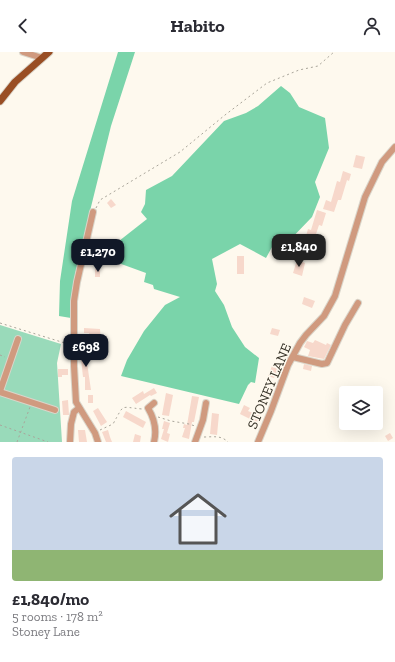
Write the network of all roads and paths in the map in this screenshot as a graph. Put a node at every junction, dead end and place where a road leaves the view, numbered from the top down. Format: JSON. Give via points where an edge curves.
{"nodes":[{"id":1,"x":23,"y":52,"type":"edge"},
{"id":2,"x":49,"y":52,"type":"edge"},
{"id":3,"x":334,"y":52,"type":"edge"},
{"id":4,"x":42,"y":58,"type":"junction"},
{"id":5,"x":0,"y":101,"type":"edge"},
{"id":6,"x":395,"y":147,"type":"edge"},
{"id":7,"x":93,"y":212,"type":"joint"},
{"id":8,"x":358,"y":303,"type":"dead end"},
{"id":9,"x":0,"y":323,"type":"edge"},
{"id":10,"x":18,"y":338,"type":"dead end"},
{"id":11,"x":73,"y":346,"type":"junction"},
{"id":12,"x":293,"y":357,"type":"junction"},
{"id":13,"x":0,"y":391,"type":"edge"},
{"id":14,"x":31,"y":402,"type":"junction"},
{"id":15,"x":154,"y":403,"type":"dead end"},
{"id":16,"x":206,"y":403,"type":"dead end"},
{"id":17,"x":79,"y":408,"type":"junction"},
{"id":18,"x":148,"y":408,"type":"junction"},
{"id":19,"x":55,"y":410,"type":"dead end"},
{"id":20,"x":152,"y":415,"type":"junction"},
{"id":21,"x":0,"y":425,"type":"edge"},
{"id":22,"x":200,"y":429,"type":"junction"},
{"id":23,"x":21,"y":432,"type":"junction"},
{"id":24,"x":95,"y":433,"type":"junction"},
{"id":25,"x":196,"y":439,"type":"edge"},
{"id":26,"x":17,"y":442,"type":"edge"},
{"id":27,"x":48,"y":442,"type":"edge"},
{"id":28,"x":70,"y":442,"type":"edge"},
{"id":29,"x":98,"y":442,"type":"edge"},
{"id":30,"x":154,"y":442,"type":"edge"},
{"id":31,"x":228,"y":442,"type":"edge"},
{"id":32,"x":258,"y":442,"type":"edge"}],
"edges":[{"from":1,"to":4,"type":"street"},
{"from":2,"to":4,"type":"main road"},
{"from":3,"to":7,"type":"path","via":[[318,66],[299,70],[267,83],[180,152],[100,200]]},
{"from":4,"to":5,"type":"main road","via":[[15,82]]},
{"from":6,"to":12,"type":"street","name":"STONEY LANE","via":[[382,162],[365,197],[335,296],[324,316],[306,335]]},
{"from":7,"to":11,"type":"street","via":[[74,301]]},
{"from":8,"to":12,"type":"street","via":[[327,363]]},
{"from":9,"to":11,"type":"path"},
{"from":10,"to":13,"type":"street"},
{"from":11,"to":17,"type":"street","via":[[75,392]]},
{"from":12,"to":32,"type":"street","name":"STONEY LANE"},
{"from":13,"to":14,"type":"street"},
{"from":14,"to":19,"type":"street"},
{"from":14,"to":23,"type":"path"},
{"from":15,"to":18,"type":"street"},
{"from":16,"to":22,"type":"street"},
{"from":17,"to":24,"type":"street"},
{"from":17,"to":28,"type":"street","via":[[72,418]]},
{"from":18,"to":20,"type":"street"},
{"from":18,"to":24,"type":"path","via":[[122,408],[113,424]]},
{"from":20,"to":22,"type":"path"},
{"from":20,"to":30,"type":"street"},
{"from":21,"to":23,"type":"path"},
{"from":22,"to":25,"type":"street"},
{"from":23,"to":26,"type":"path"},
{"from":23,"to":27,"type":"path"},
{"from":24,"to":29,"type":"street"},
{"from":25,"to":31,"type":"path","via":[[219,437]]}]}
